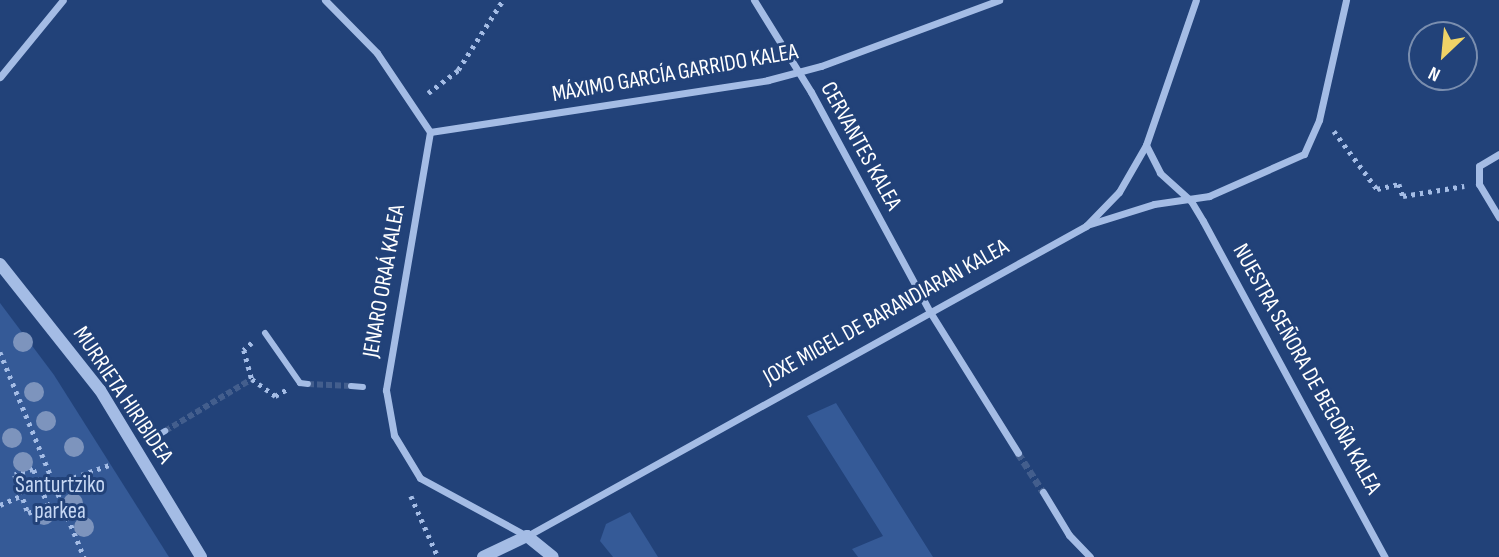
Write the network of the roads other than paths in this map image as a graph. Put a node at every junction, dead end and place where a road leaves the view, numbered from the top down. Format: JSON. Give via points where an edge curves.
{"nodes":[{"id":1,"x":63,"y":0,"type":"edge"},
{"id":2,"x":325,"y":0,"type":"edge"},
{"id":3,"x":754,"y":0,"type":"edge"},
{"id":4,"x":999,"y":0,"type":"edge"},
{"id":5,"x":1196,"y":0,"type":"edge"},
{"id":6,"x":1346,"y":0,"type":"edge"},
{"id":7,"x":795,"y":72,"type":"junction"},
{"id":8,"x":0,"y":76,"type":"edge"},
{"id":9,"x":430,"y":132,"type":"junction"},
{"id":10,"x":1146,"y":145,"type":"junction"},
{"id":11,"x":1499,"y":154,"type":"edge"},
{"id":12,"x":1191,"y":201,"type":"junction"},
{"id":13,"x":1499,"y":217,"type":"edge"},
{"id":14,"x":1086,"y":226,"type":"junction"},
{"id":15,"x":1,"y":266,"type":"edge"},
{"id":16,"x":930,"y":312,"type":"junction"},
{"id":17,"x":265,"y":333,"type":"road end"},
{"id":18,"x":308,"y":384,"type":"tunnel mouth"},
{"id":19,"x":351,"y":386,"type":"tunnel mouth"},
{"id":20,"x":363,"y":387,"type":"dead end"},
{"id":21,"x":165,"y":432,"type":"tunnel mouth"},
{"id":22,"x":155,"y":436,"type":"dead end"},
{"id":23,"x":1018,"y":453,"type":"tunnel mouth"},
{"id":24,"x":1043,"y":492,"type":"tunnel mouth"},
{"id":25,"x":527,"y":536,"type":"junction"},
{"id":26,"x":1384,"y":556,"type":"edge"},
{"id":27,"x":201,"y":557,"type":"edge"},
{"id":28,"x":483,"y":557,"type":"edge"},
{"id":29,"x":553,"y":557,"type":"edge"},
{"id":30,"x":1090,"y":557,"type":"edge"}],
"edges":[{"from":1,"to":8,"type":"street"},
{"from":2,"to":9,"type":"street","via":[[377,53]]},
{"from":3,"to":7,"type":"street","name":"CERVANTES KALEA"},
{"from":4,"to":7,"type":"street","name":"MÁXIMO GARCÍA GARRIDO KALEA"},
{"from":5,"to":10,"type":"street","name":"JOXE MIGEL DE BARANDIARAN KALEA"},
{"from":6,"to":12,"type":"street","via":[[1319,120],[1304,154]]},
{"from":7,"to":9,"type":"street","name":"MÁXIMO GARCÍA GARRIDO KALEA"},
{"from":7,"to":16,"type":"street","name":"CERVANTES KALEA","via":[[811,92]]},
{"from":9,"to":25,"type":"street","name":"JENARO ORAÁ KALEA","via":[[386,390],[394,435],[420,478]]},
{"from":10,"to":12,"type":"street","name":"NUESTRA SEÑORA DE BEGOÑA KALEA","via":[[1160,173]]},
{"from":10,"to":14,"type":"street","name":"JOXE MIGEL DE BARANDIARAN KALEA","via":[[1119,192]]},
{"from":11,"to":13,"type":"street","via":[[1479,166],[1479,184]]},
{"from":12,"to":14,"type":"street","via":[[1154,204]]},
{"from":12,"to":26,"type":"street","name":"NUESTRA SEÑORA DE BEGOÑA KALEA"},
{"from":14,"to":16,"type":"street","name":"JOXE MIGEL DE BARANDIARAN KALEA"},
{"from":15,"to":27,"type":"street","name":"MURRIETA HIRIBIDEA","via":[[100,390]]},
{"from":16,"to":23,"type":"street","name":"CERVANTES KALEA"},
{"from":16,"to":25,"type":"street","name":"JOXE MIGEL DE BARANDIARAN KALEA"},
{"from":17,"to":18,"type":"street","via":[[300,383]]},
{"from":19,"to":20,"type":"street"},
{"from":21,"to":22,"type":"street"},
{"from":24,"to":30,"type":"street","via":[[1069,535]]},
{"from":25,"to":28,"type":"street","name":"JOXE MIGEL DE BARANDIARAN KALEA"},
{"from":25,"to":29,"type":"street"}]}
